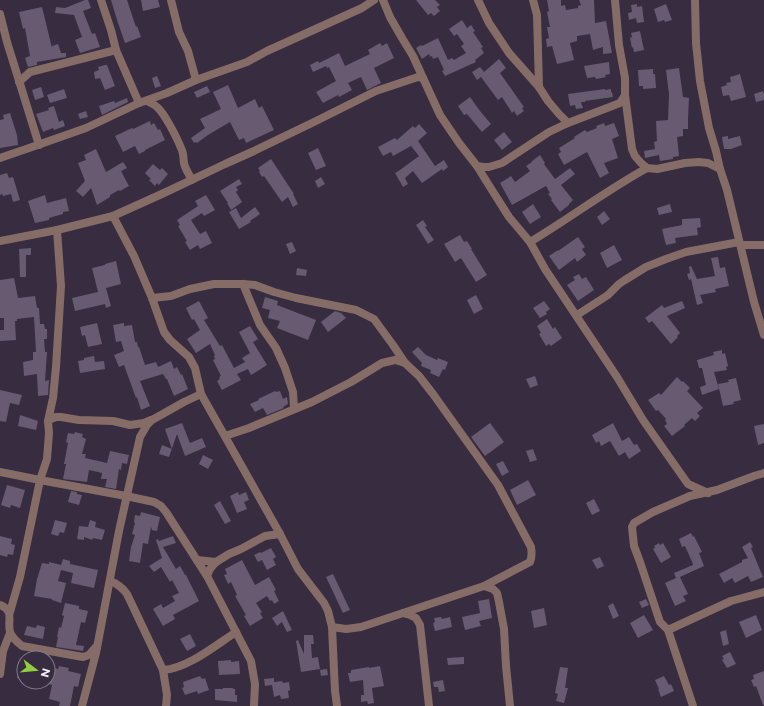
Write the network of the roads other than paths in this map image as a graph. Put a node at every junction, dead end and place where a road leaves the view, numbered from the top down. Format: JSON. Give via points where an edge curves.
{"nodes":[{"id":1,"x":101,"y":0,"type":"edge"},
{"id":2,"x":171,"y":0,"type":"edge"},
{"id":3,"x":374,"y":0,"type":"edge"},
{"id":4,"x":383,"y":0,"type":"edge"},
{"id":5,"x":478,"y":0,"type":"edge"},
{"id":6,"x":533,"y":0,"type":"edge"},
{"id":7,"x":615,"y":0,"type":"edge"},
{"id":8,"x":695,"y":0,"type":"edge"},
{"id":9,"x":0,"y":14,"type":"edge"},
{"id":10,"x":116,"y":50,"type":"junction"},
{"id":11,"x":15,"y":68,"type":"junction"},
{"id":12,"x":30,"y":72,"type":"junction"},
{"id":13,"x":423,"y":78,"type":"junction"},
{"id":14,"x":196,"y":80,"type":"junction"},
{"id":15,"x":20,"y":82,"type":"junction"},
{"id":16,"x":539,"y":87,"type":"junction"},
{"id":17,"x":625,"y":95,"type":"junction"},
{"id":18,"x":143,"y":102,"type":"junction"},
{"id":19,"x":568,"y":123,"type":"junction"},
{"id":20,"x":39,"y":145,"type":"junction"},
{"id":21,"x":0,"y":158,"type":"edge"},
{"id":22,"x":477,"y":166,"type":"junction"},
{"id":23,"x":647,"y":168,"type":"junction"},
{"id":24,"x":720,"y":168,"type":"junction"},
{"id":25,"x":192,"y":180,"type":"junction"},
{"id":26,"x":113,"y":216,"type":"junction"},
{"id":27,"x":57,"y":230,"type":"junction"},
{"id":28,"x":0,"y":241,"type":"edge"},
{"id":29,"x":530,"y":242,"type":"junction"},
{"id":30,"x":740,"y":243,"type":"junction"},
{"id":31,"x":764,"y":245,"type":"edge"},
{"id":32,"x":243,"y":284,"type":"junction"},
{"id":33,"x":152,"y":298,"type":"junction"},
{"id":34,"x":577,"y":315,"type":"junction"},
{"id":35,"x":764,"y":335,"type":"edge"},
{"id":36,"x":405,"y":363,"type":"junction"},
{"id":37,"x":202,"y":394,"type":"junction"},
{"id":38,"x":294,"y":409,"type":"junction"},
{"id":39,"x":152,"y":420,"type":"junction"},
{"id":40,"x":48,"y":421,"type":"junction"},
{"id":41,"x":130,"y":425,"type":"junction"},
{"id":42,"x":225,"y":436,"type":"junction"},
{"id":43,"x":140,"y":437,"type":"junction"},
{"id":44,"x":0,"y":472,"type":"edge"},
{"id":45,"x":764,"y":473,"type":"edge"},
{"id":46,"x":40,"y":480,"type":"junction"},
{"id":47,"x":688,"y":484,"type":"junction"},
{"id":48,"x":708,"y":493,"type":"junction"},
{"id":49,"x":126,"y":496,"type":"junction"},
{"id":50,"x":690,"y":496,"type":"junction"},
{"id":51,"x":272,"y":520,"type":"junction"},
{"id":52,"x":280,"y":534,"type":"junction"},
{"id":53,"x":265,"y":536,"type":"junction"},
{"id":54,"x":197,"y":560,"type":"junction"},
{"id":55,"x":216,"y":562,"type":"junction"},
{"id":56,"x":207,"y":576,"type":"junction"},
{"id":57,"x":110,"y":581,"type":"junction"},
{"id":58,"x":484,"y":586,"type":"junction"},
{"id":59,"x":764,"y":592,"type":"edge"},
{"id":60,"x":0,"y":605,"type":"edge"},
{"id":61,"x":10,"y":612,"type":"junction"},
{"id":62,"x":403,"y":613,"type":"junction"},
{"id":63,"x":332,"y":627,"type":"junction"},
{"id":64,"x":668,"y":630,"type":"junction"},
{"id":65,"x":236,"y":632,"type":"junction"},
{"id":66,"x":10,"y":633,"type":"junction"},
{"id":67,"x":97,"y":646,"type":"junction"},
{"id":68,"x":163,"y":670,"type":"junction"},
{"id":69,"x":0,"y":674,"type":"edge"},
{"id":70,"x":82,"y":706,"type":"edge"},
{"id":71,"x":166,"y":706,"type":"edge"},
{"id":72,"x":254,"y":706,"type":"edge"},
{"id":73,"x":337,"y":706,"type":"edge"},
{"id":74,"x":429,"y":706,"type":"edge"},
{"id":75,"x":510,"y":706,"type":"edge"},
{"id":76,"x":693,"y":706,"type":"edge"}],
"edges":[{"from":1,"to":10,"type":"street"},
{"from":2,"to":14,"type":"street"},
{"from":3,"to":14,"type":"street","via":[[247,62]]},
{"from":4,"to":13,"type":"street"},
{"from":5,"to":16,"type":"street","via":[[489,23],[509,53]]},
{"from":6,"to":16,"type":"street","via":[[537,15]]},
{"from":7,"to":17,"type":"street"},
{"from":8,"to":24,"type":"street","via":[[700,81]]},
{"from":9,"to":11,"type":"street"},
{"from":10,"to":12,"type":"street"},
{"from":10,"to":18,"type":"street"},
{"from":11,"to":12,"type":"street"},
{"from":11,"to":15,"type":"street"},
{"from":12,"to":15,"type":"street"},
{"from":13,"to":22,"type":"street","via":[[440,114]]},
{"from":13,"to":25,"type":"street","via":[[418,77],[376,91]]},
{"from":14,"to":18,"type":"street"},
{"from":15,"to":20,"type":"street"},
{"from":16,"to":19,"type":"street","via":[[558,114]]},
{"from":17,"to":19,"type":"street","via":[[620,103]]},
{"from":17,"to":23,"type":"street","via":[[632,149],[640,163]]},
{"from":18,"to":20,"type":"street","via":[[86,128]]},
{"from":18,"to":25,"type":"street","via":[[154,104],[174,132],[182,148],[185,168]]},
{"from":19,"to":22,"type":"street","via":[[549,132],[502,163],[490,167]]},
{"from":20,"to":21,"type":"street"},
{"from":22,"to":29,"type":"street","via":[[509,217]]},
{"from":23,"to":24,"type":"street","via":[[657,169],[699,162]]},
{"from":23,"to":29,"type":"street"},
{"from":24,"to":30,"type":"street"},
{"from":25,"to":26,"type":"street"},
{"from":26,"to":27,"type":"street"},
{"from":26,"to":33,"type":"street"},
{"from":27,"to":28,"type":"street"},
{"from":27,"to":40,"type":"street","via":[[61,286],[56,367]]},
{"from":29,"to":34,"type":"street","via":[[545,269]]},
{"from":30,"to":31,"type":"street"},
{"from":30,"to":34,"type":"street","via":[[686,252],[646,267],[619,284],[608,296]]},
{"from":30,"to":35,"type":"street"},
{"from":32,"to":33,"type":"street","via":[[214,284],[171,296]]},
{"from":32,"to":36,"type":"street","via":[[356,310],[374,319]]},
{"from":32,"to":38,"type":"street","via":[[260,325],[276,348],[285,368],[293,392]]},
{"from":33,"to":37,"type":"street","via":[[164,332],[195,368]]},
{"from":34,"to":47,"type":"street","via":[[643,420]]},
{"from":36,"to":38,"type":"street","via":[[395,360],[382,363],[351,382]]},
{"from":36,"to":58,"type":"street","via":[[433,394],[498,486],[531,547],[530,562]]},
{"from":37,"to":39,"type":"street"},
{"from":37,"to":42,"type":"street"},
{"from":38,"to":42,"type":"street"},
{"from":39,"to":41,"type":"street"},
{"from":39,"to":43,"type":"street"},
{"from":40,"to":41,"type":"street","via":[[61,417],[113,421]]},
{"from":40,"to":46,"type":"street","via":[[47,458]]},
{"from":41,"to":43,"type":"street"},
{"from":42,"to":51,"type":"street"},
{"from":43,"to":49,"type":"street"},
{"from":44,"to":46,"type":"street"},
{"from":45,"to":48,"type":"street"},
{"from":46,"to":49,"type":"street"},
{"from":46,"to":61,"type":"street"},
{"from":47,"to":48,"type":"street"},
{"from":47,"to":50,"type":"street"},
{"from":48,"to":50,"type":"street"},
{"from":49,"to":54,"type":"street","via":[[161,506]]},
{"from":49,"to":57,"type":"street"},
{"from":50,"to":64,"type":"street","via":[[653,512],[634,523],[632,527],[634,546],[660,622]]},
{"from":51,"to":52,"type":"street"},
{"from":51,"to":53,"type":"street"},
{"from":52,"to":53,"type":"street"},
{"from":52,"to":63,"type":"street","via":[[298,569],[324,603]]},
{"from":53,"to":55,"type":"street"},
{"from":54,"to":55,"type":"street"},
{"from":54,"to":56,"type":"street"},
{"from":55,"to":56,"type":"street"},
{"from":56,"to":65,"type":"street"},
{"from":57,"to":67,"type":"street"},
{"from":57,"to":68,"type":"street","via":[[117,583],[127,594]]},
{"from":58,"to":62,"type":"street"},
{"from":58,"to":75,"type":"street","via":[[493,589],[499,602],[504,629]]},
{"from":59,"to":64,"type":"street","via":[[731,601]]},
{"from":60,"to":61,"type":"street"},
{"from":61,"to":66,"type":"street"},
{"from":62,"to":63,"type":"street","via":[[361,627]]},
{"from":62,"to":74,"type":"street","via":[[416,618],[420,625]]},
{"from":63,"to":73,"type":"street"},
{"from":64,"to":76,"type":"street"},
{"from":65,"to":68,"type":"street","via":[[201,656],[171,670]]},
{"from":65,"to":72,"type":"street","via":[[251,661],[255,684]]},
{"from":66,"to":67,"type":"street","via":[[22,646],[79,657],[89,655]]},
{"from":66,"to":69,"type":"street","via":[[3,651]]},
{"from":67,"to":70,"type":"street"},
{"from":68,"to":71,"type":"street"}]}
